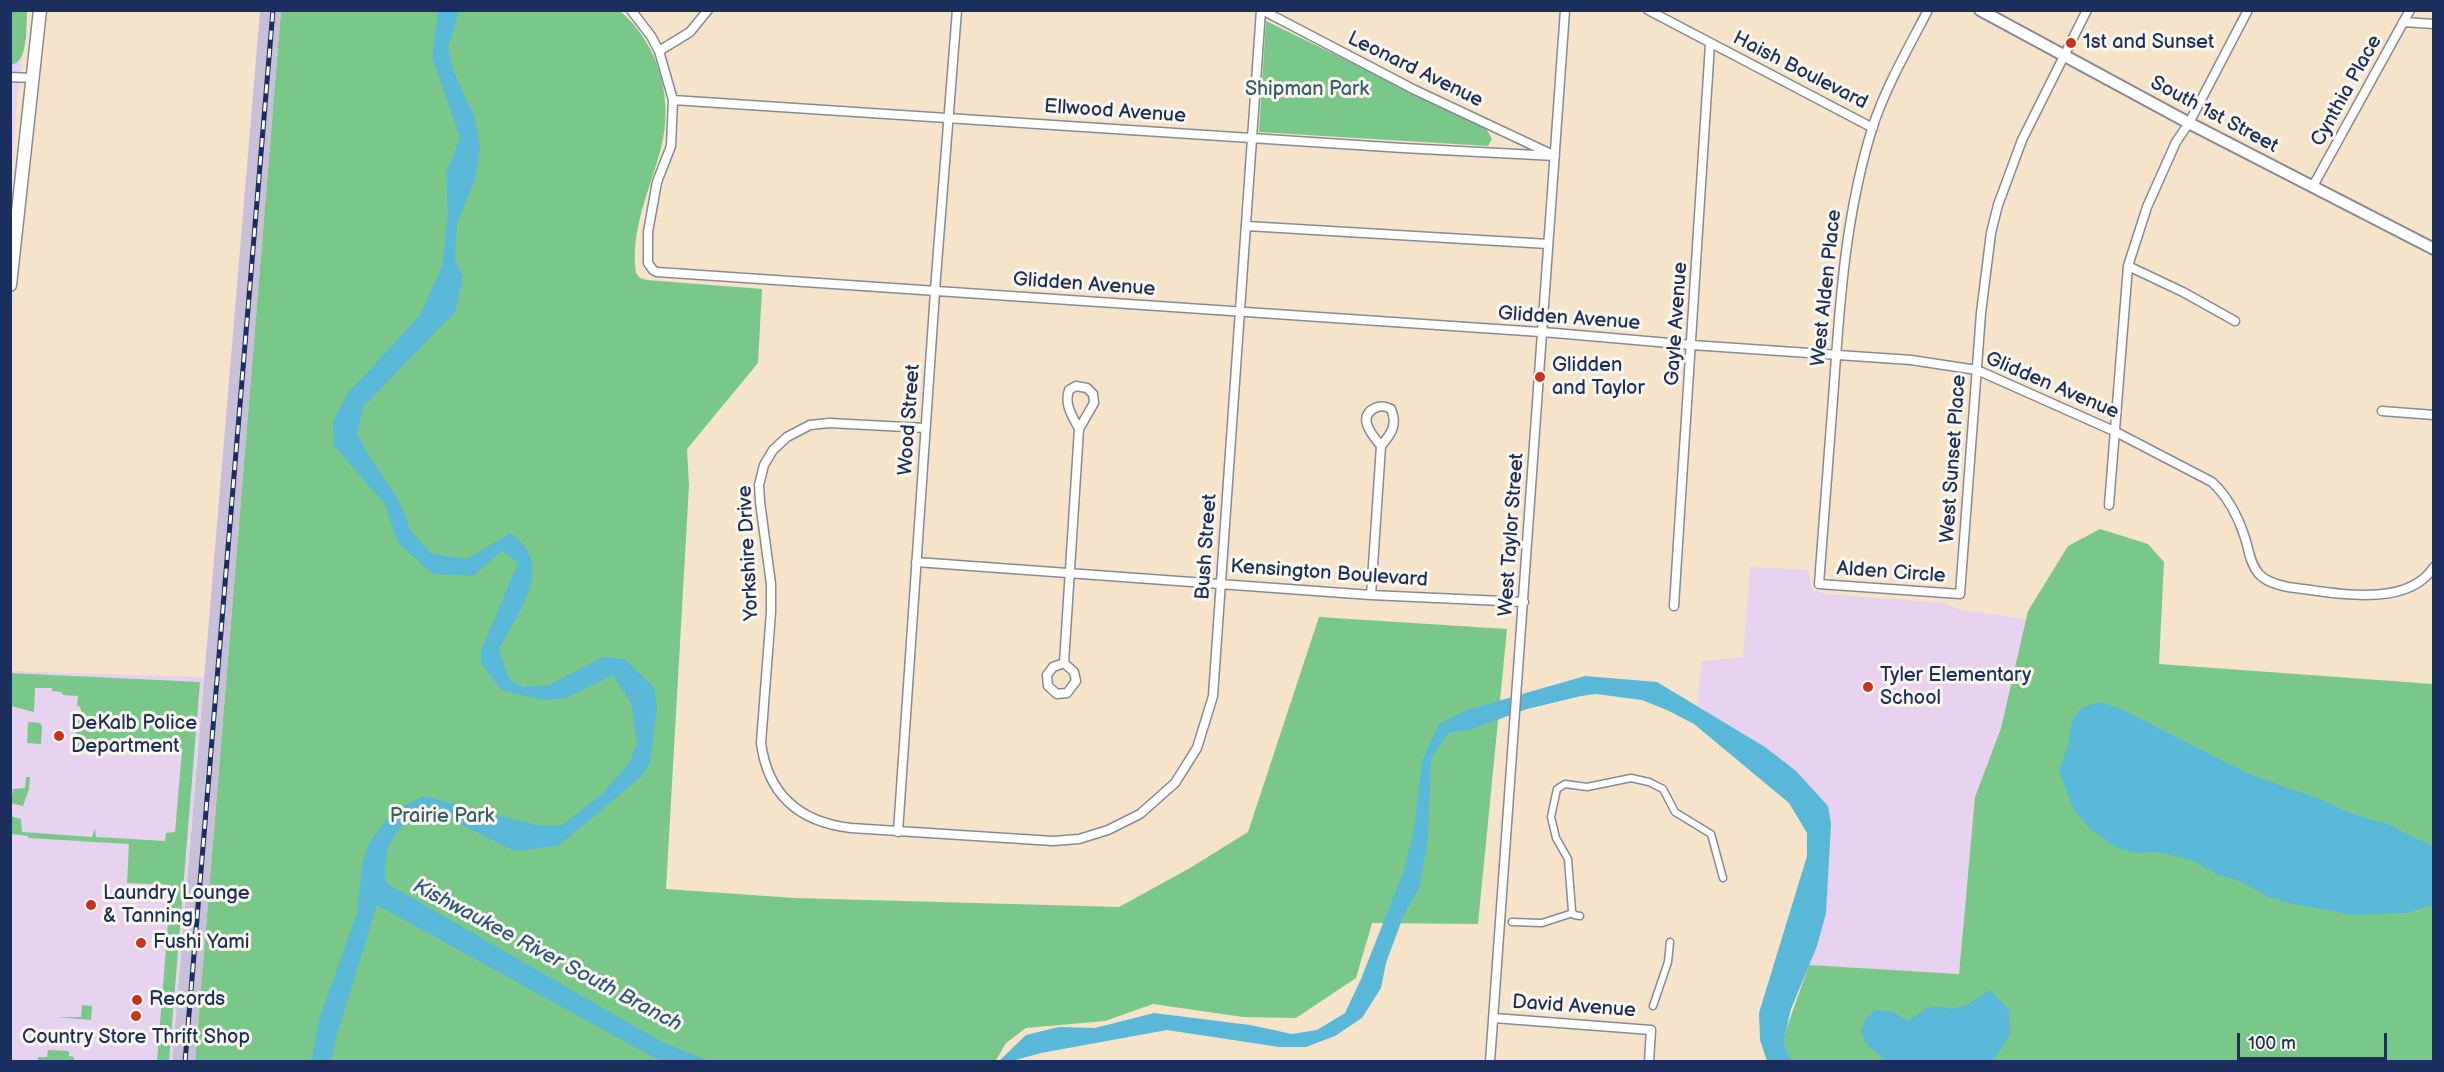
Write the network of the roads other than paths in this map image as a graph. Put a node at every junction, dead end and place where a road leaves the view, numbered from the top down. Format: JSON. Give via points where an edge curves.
{"nodes":[{"id":1,"x":40,"y":10,"type":"edge"},
{"id":2,"x":632,"y":10,"type":"edge"},
{"id":3,"x":708,"y":10,"type":"edge"},
{"id":4,"x":957,"y":10,"type":"edge"},
{"id":5,"x":1261,"y":10,"type":"edge"},
{"id":6,"x":1565,"y":10,"type":"edge"},
{"id":7,"x":1648,"y":10,"type":"edge"},
{"id":8,"x":1928,"y":10,"type":"edge"},
{"id":9,"x":1980,"y":10,"type":"edge"},
{"id":10,"x":2087,"y":10,"type":"edge"},
{"id":11,"x":2248,"y":10,"type":"edge"},
{"id":12,"x":2410,"y":10,"type":"edge"},
{"id":13,"x":2403,"y":22,"type":"junction"},
{"id":14,"x":2433,"y":24,"type":"edge"},
{"id":15,"x":1710,"y":44,"type":"junction"},
{"id":16,"x":659,"y":51,"type":"junction"},
{"id":17,"x":2065,"y":56,"type":"junction"},
{"id":18,"x":10,"y":77,"type":"edge"},
{"id":19,"x":32,"y":78,"type":"junction"},
{"id":20,"x":673,"y":100,"type":"junction"},
{"id":21,"x":949,"y":117,"type":"junction"},
{"id":22,"x":2189,"y":123,"type":"junction"},
{"id":23,"x":1873,"y":128,"type":"junction"},
{"id":24,"x":1253,"y":138,"type":"junction"},
{"id":25,"x":1555,"y":156,"type":"junction"},
{"id":26,"x":2313,"y":186,"type":"junction"},
{"id":27,"x":1247,"y":226,"type":"junction"},
{"id":28,"x":1548,"y":244,"type":"junction"},
{"id":29,"x":2433,"y":249,"type":"edge"},
{"id":30,"x":2128,"y":266,"type":"junction"},
{"id":31,"x":10,"y":285,"type":"edge"},
{"id":32,"x":935,"y":291,"type":"junction"},
{"id":33,"x":1241,"y":312,"type":"junction"},
{"id":34,"x":2235,"y":321,"type":"dead end"},
{"id":35,"x":1541,"y":333,"type":"junction"},
{"id":36,"x":1692,"y":345,"type":"junction"},
{"id":37,"x":1836,"y":355,"type":"junction"},
{"id":38,"x":1977,"y":370,"type":"junction"},
{"id":39,"x":2382,"y":411,"type":"dead end"},
{"id":40,"x":2433,"y":415,"type":"edge"},
{"id":41,"x":925,"y":428,"type":"junction"},
{"id":42,"x":1078,"y":429,"type":"junction"},
{"id":43,"x":2114,"y":431,"type":"junction"},
{"id":44,"x":1381,"y":446,"type":"junction"},
{"id":45,"x":2109,"y":505,"type":"dead end"},
{"id":46,"x":1963,"y":558,"type":"joint"},
{"id":47,"x":916,"y":562,"type":"junction"},
{"id":48,"x":2433,"y":567,"type":"edge"},
{"id":49,"x":1070,"y":574,"type":"junction"},
{"id":50,"x":1220,"y":584,"type":"junction"},
{"id":51,"x":1819,"y":584,"type":"joint"},
{"id":52,"x":1371,"y":595,"type":"junction"},
{"id":53,"x":1524,"y":602,"type":"junction"},
{"id":54,"x":1674,"y":606,"type":"dead end"},
{"id":55,"x":1064,"y":663,"type":"dead end"},
{"id":56,"x":898,"y":832,"type":"junction"},
{"id":57,"x":1723,"y":878,"type":"dead end"},
{"id":58,"x":1573,"y":913,"type":"junction"},
{"id":59,"x":1580,"y":916,"type":"dead end"},
{"id":60,"x":1512,"y":922,"type":"dead end"},
{"id":61,"x":1670,"y":942,"type":"dead end"},
{"id":62,"x":1653,"y":1006,"type":"dead end"},
{"id":63,"x":1494,"y":1018,"type":"junction"},
{"id":64,"x":1490,"y":1062,"type":"edge"},
{"id":65,"x":1649,"y":1062,"type":"edge"}],
"edges":[{"from":1,"to":19,"type":"main road"},
{"from":2,"to":16,"type":"street"},
{"from":3,"to":16,"type":"street","via":[[690,32]]},
{"from":4,"to":21,"type":"street","name":"Wood Street"},
{"from":5,"to":24,"type":"street","name":"Bush Street"},
{"from":5,"to":25,"type":"street","name":"Leonard Avenue","via":[[1415,90]]},
{"from":6,"to":25,"type":"street","name":"West Taylor Street"},
{"from":7,"to":15,"type":"street","name":"Haish Boulevard"},
{"from":8,"to":23,"type":"street","name":"West Alden Place"},
{"from":9,"to":17,"type":"street","name":"South 1st Street"},
{"from":10,"to":17,"type":"street","name":"West Sunset Place"},
{"from":11,"to":22,"type":"street"},
{"from":12,"to":13,"type":"street","name":"Cynthia Place"},
{"from":13,"to":14,"type":"street"},
{"from":13,"to":26,"type":"street","name":"Cynthia Place"},
{"from":15,"to":23,"type":"street","name":"Haish Boulevard"},
{"from":15,"to":36,"type":"street","name":"Gayle Avenue"},
{"from":16,"to":20,"type":"street"},
{"from":17,"to":22,"type":"street","name":"South 1st Street"},
{"from":17,"to":38,"type":"street","name":"West Sunset Place","via":[[2022,140],[1998,205],[1986,264]]},
{"from":18,"to":19,"type":"street"},
{"from":19,"to":31,"type":"main road"},
{"from":20,"to":21,"type":"street","name":"Ellwood Avenue"},
{"from":20,"to":32,"type":"street","name":"Glidden Avenue","via":[[671,146],[657,182],[651,213],[647,250],[653,270]]},
{"from":21,"to":24,"type":"street","name":"Ellwood Avenue"},
{"from":21,"to":32,"type":"street","name":"Wood Street"},
{"from":22,"to":26,"type":"street","name":"South 1st Street"},
{"from":22,"to":30,"type":"street","via":[[2176,142],[2147,207]]},
{"from":23,"to":37,"type":"street","name":"West Alden Place","via":[[1846,243]]},
{"from":24,"to":25,"type":"street","name":"Ellwood Avenue"},
{"from":24,"to":27,"type":"street","name":"Bush Street"},
{"from":25,"to":28,"type":"street","name":"West Taylor Street"},
{"from":26,"to":29,"type":"street","name":"South 1st Street"},
{"from":27,"to":28,"type":"street"},
{"from":27,"to":33,"type":"street","name":"Bush Street"},
{"from":28,"to":35,"type":"street","name":"West Taylor Street"},
{"from":30,"to":34,"type":"street"},
{"from":30,"to":43,"type":"street"},
{"from":32,"to":33,"type":"street","name":"Glidden Avenue"},
{"from":32,"to":41,"type":"street","name":"Wood Street"},
{"from":33,"to":35,"type":"street","name":"Glidden Avenue"},
{"from":33,"to":50,"type":"street","name":"Bush Street"},
{"from":35,"to":36,"type":"street","name":"Glidden Avenue"},
{"from":35,"to":53,"type":"street","name":"West Taylor Street"},
{"from":36,"to":37,"type":"street","name":"Glidden Avenue"},
{"from":36,"to":54,"type":"street","name":"Gayle Avenue"},
{"from":37,"to":38,"type":"street","name":"Glidden Avenue"},
{"from":37,"to":51,"type":"street","name":"West Alden Place"},
{"from":38,"to":43,"type":"street","name":"Glidden Avenue"},
{"from":38,"to":46,"type":"street","name":"West Sunset Place"},
{"from":39,"to":40,"type":"street"},
{"from":41,"to":47,"type":"street","name":"Wood Street"},
{"from":41,"to":56,"type":"street","name":"Yorkshire Drive","via":[[810,425],[773,450],[759,485],[771,603],[761,742],[770,777],[786,801],[810,818],[836,826]]},
{"from":42,"to":42,"type":"street","via":[[1094,403],[1087,388],[1076,386],[1069,390],[1066,399]]},
{"from":42,"to":49,"type":"street"},
{"from":43,"to":45,"type":"street"},
{"from":43,"to":48,"type":"street","name":"Glidden Avenue","via":[[2201,474],[2222,491],[2236,514],[2252,562],[2261,576],[2273,584],[2365,594],[2397,592],[2414,586]]},
{"from":44,"to":44,"type":"street","via":[[1394,427],[1395,418],[1391,409],[1384,406],[1369,411],[1366,421]]},
{"from":44,"to":52,"type":"street"},
{"from":46,"to":51,"type":"street","name":"Alden Circle","via":[[1960,594]]},
{"from":47,"to":49,"type":"street","name":"Kensington Boulevard"},
{"from":47,"to":56,"type":"street","name":"Wood Street"},
{"from":49,"to":50,"type":"street","name":"Kensington Boulevard"},
{"from":49,"to":55,"type":"street"},
{"from":50,"to":52,"type":"street","name":"Kensington Boulevard"},
{"from":50,"to":56,"type":"street","name":"Bush Street","via":[[1213,696],[1204,729],[1184,770],[1146,810],[1089,837],[1061,841]]},
{"from":52,"to":53,"type":"street","name":"Kensington Boulevard"},
{"from":53,"to":63,"type":"street","name":"West Taylor Street"},
{"from":57,"to":58,"type":"street","via":[[1711,834],[1675,812],[1663,789],[1631,778],[1587,787],[1565,784],[1557,789],[1551,817],[1556,838],[1569,859]]},
{"from":58,"to":59,"type":"street"},
{"from":58,"to":60,"type":"street","via":[[1542,923]]},
{"from":61,"to":62,"type":"street","via":[[1668,962]]},
{"from":63,"to":64,"type":"street","name":"West Taylor Street"},
{"from":63,"to":65,"type":"street","name":"David Avenue","via":[[1651,1030]]}]}
